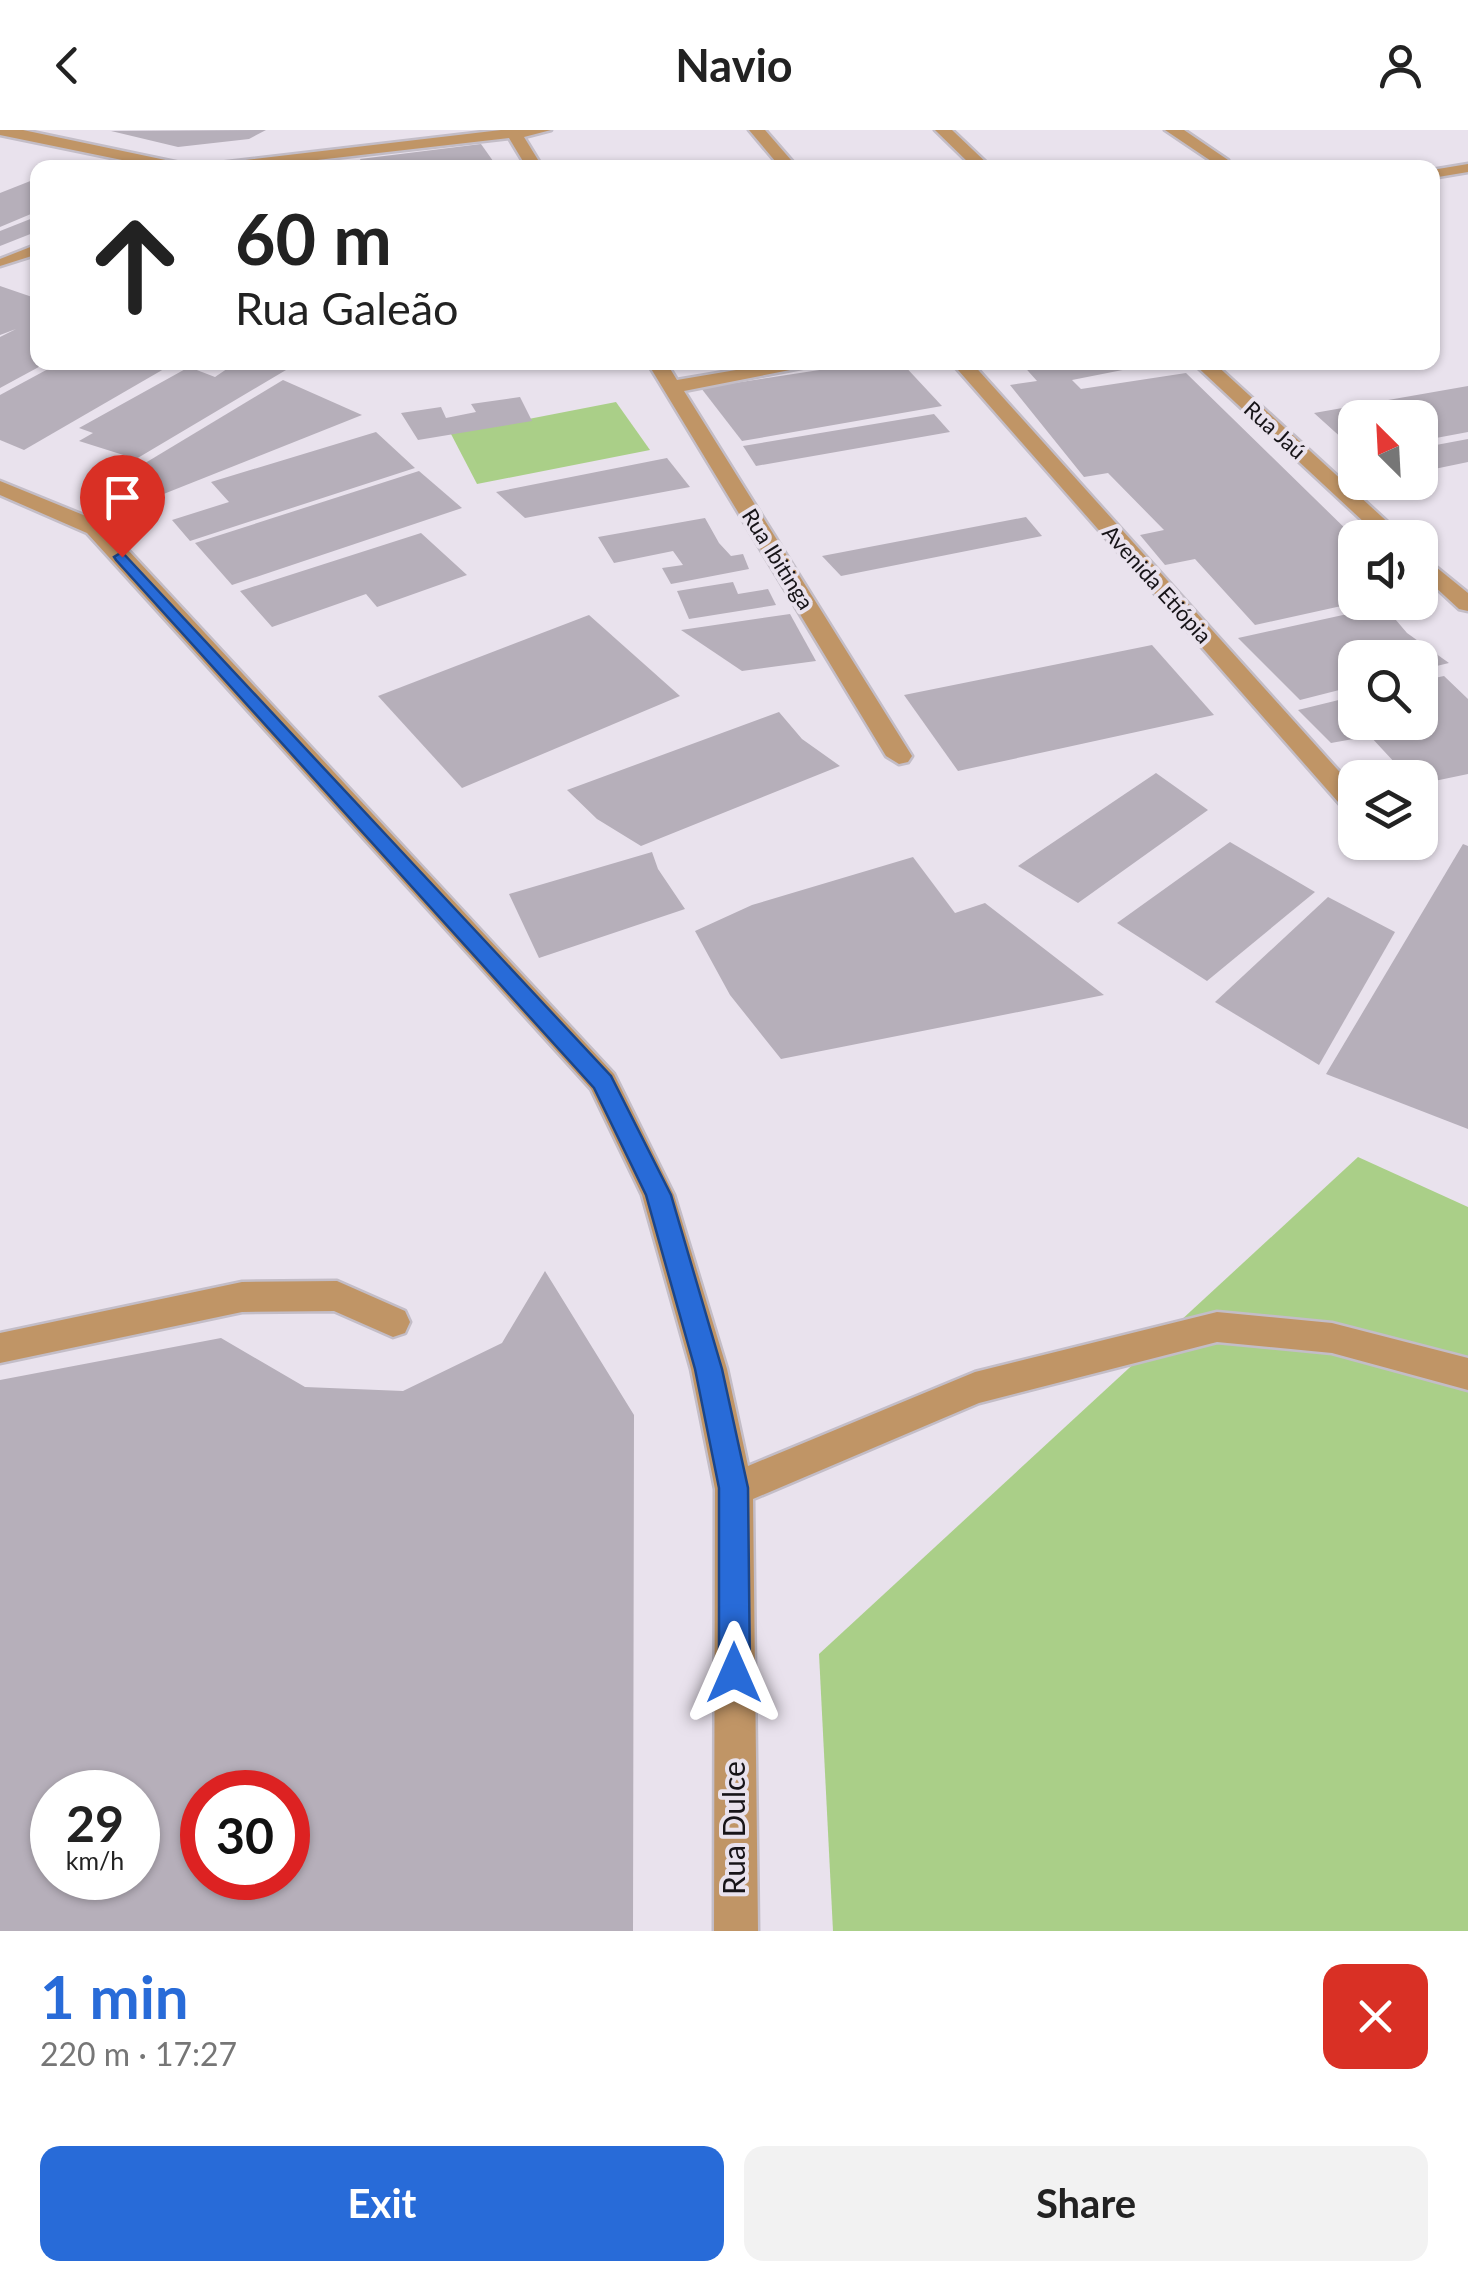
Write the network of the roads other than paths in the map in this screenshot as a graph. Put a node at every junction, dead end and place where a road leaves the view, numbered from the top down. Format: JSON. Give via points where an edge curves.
{"nodes":[{"id":1,"x":0,"y":130,"type":"edge"},
{"id":2,"x":542,"y":130,"type":"edge"},
{"id":3,"x":758,"y":130,"type":"edge"},
{"id":4,"x":943,"y":130,"type":"edge"},
{"id":5,"x":1173,"y":130,"type":"edge"},
{"id":6,"x":513,"y":132,"type":"edge"},
{"id":7,"x":148,"y":160,"type":"edge"},
{"id":8,"x":270,"y":160,"type":"edge"},
{"id":9,"x":530,"y":160,"type":"edge"},
{"id":10,"x":783,"y":160,"type":"edge"},
{"id":11,"x":975,"y":160,"type":"edge"},
{"id":12,"x":1220,"y":160,"type":"dead end"},
{"id":13,"x":1468,"y":168,"type":"edge"},
{"id":14,"x":1440,"y":173,"type":"edge"},
{"id":15,"x":30,"y":252,"type":"edge"},
{"id":16,"x":4,"y":263,"type":"dead end"},
{"id":17,"x":661,"y":370,"type":"edge"},
{"id":18,"x":774,"y":370,"type":"edge"},
{"id":19,"x":967,"y":370,"type":"edge"},
{"id":20,"x":1210,"y":370,"type":"edge"},
{"id":21,"x":672,"y":387,"type":"junction"},
{"id":22,"x":0,"y":487,"type":"edge"},
{"id":23,"x":1374,"y":520,"type":"edge"},
{"id":24,"x":1438,"y":578,"type":"edge"},
{"id":25,"x":1466,"y":604,"type":"edge"},
{"id":26,"x":899,"y":756,"type":"dead end"},
{"id":27,"x":1338,"y":786,"type":"edge"},
{"id":28,"x":393,"y":1322,"type":"dead end"},
{"id":29,"x":0,"y":1348,"type":"edge"},
{"id":30,"x":1468,"y":1374,"type":"edge"},
{"id":31,"x":734,"y":1488,"type":"junction"},
{"id":32,"x":736,"y":1931,"type":"edge"}],
"edges":[{"from":1,"to":7,"type":"street"},
{"from":2,"to":6,"type":"street"},
{"from":3,"to":10,"type":"street"},
{"from":4,"to":11,"type":"street"},
{"from":5,"to":12,"type":"street"},
{"from":6,"to":8,"type":"street"},
{"from":6,"to":9,"type":"street"},
{"from":13,"to":14,"type":"lane"},
{"from":15,"to":16,"type":"lane"},
{"from":17,"to":21,"type":"street","name":"Rua Ibitinga"},
{"from":18,"to":21,"type":"street"},
{"from":19,"to":27,"type":"street","name":"Avenida Etiópia"},
{"from":20,"to":23,"type":"street","name":"Rua Jaú"},
{"from":21,"to":26,"type":"street","name":"Rua Ibitinga"},
{"from":22,"to":31,"type":"street","name":"Rua Dulce","via":[[95,528],[602,1082],[658,1195],[709,1369]]},
{"from":24,"to":25,"type":"street"},
{"from":28,"to":29,"type":"street","via":[[337,1296],[242,1296]]},
{"from":30,"to":31,"type":"street","via":[[1332,1338],[1217,1327],[975,1388]]},
{"from":31,"to":32,"type":"street","name":"Rua Dulce"}]}
